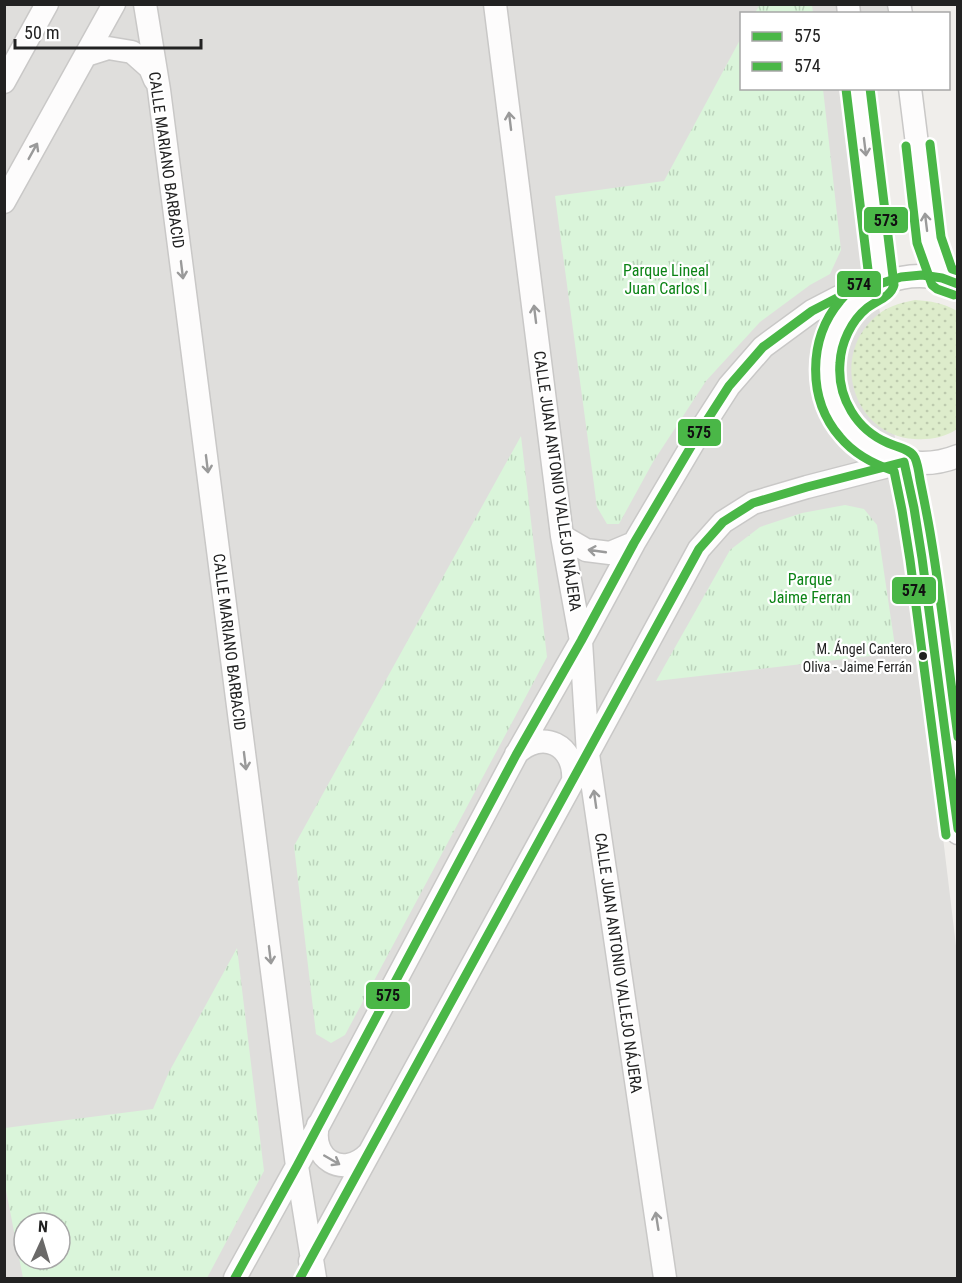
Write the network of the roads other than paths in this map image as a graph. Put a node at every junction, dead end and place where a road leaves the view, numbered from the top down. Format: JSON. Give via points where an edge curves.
{"nodes":[{"id":1,"x":47,"y":4,"type":"edge"},
{"id":2,"x":114,"y":4,"type":"edge"},
{"id":3,"x":145,"y":4,"type":"edge"},
{"id":4,"x":495,"y":4,"type":"edge"},
{"id":5,"x":86,"y":55,"type":"junction"},
{"id":6,"x":4,"y":82,"type":"edge"},
{"id":7,"x":159,"y":90,"type":"junction"},
{"id":8,"x":858,"y":90,"type":"edge"},
{"id":9,"x":910,"y":90,"type":"edge"},
{"id":10,"x":4,"y":202,"type":"edge"},
{"id":11,"x":950,"y":281,"type":"edge"},
{"id":12,"x":882,"y":284,"type":"junction"},
{"id":13,"x":957,"y":456,"type":"edge"},
{"id":14,"x":903,"y":462,"type":"junction"},
{"id":15,"x":562,"y":536,"type":"junction"},
{"id":16,"x":634,"y":543,"type":"junction"},
{"id":17,"x":580,"y":641,"type":"junction"},
{"id":18,"x":588,"y":754,"type":"junction"},
{"id":19,"x":516,"y":755,"type":"junction"},
{"id":20,"x":573,"y":781,"type":"junction"},
{"id":21,"x":957,"y":833,"type":"edge"},
{"id":22,"x":318,"y":1125,"type":"junction"},
{"id":23,"x":368,"y":1154,"type":"junction"},
{"id":24,"x":297,"y":1166,"type":"junction"},
{"id":25,"x":313,"y":1268,"type":"edge"},
{"id":26,"x":235,"y":1278,"type":"edge"},
{"id":27,"x":300,"y":1278,"type":"edge"},
{"id":28,"x":665,"y":1278,"type":"edge"}],
"edges":[{"from":1,"to":6,"type":"street"},
{"from":2,"to":5,"type":"street"},
{"from":3,"to":7,"type":"street","name":"CALLE MARIANO BARBACID"},
{"from":15,"to":4,"type":"street","name":"CALLE JUAN ANTONIO VALLEJO NÁJERA","one_way":true},
{"from":5,"to":7,"type":"street","via":[[108,48],[132,52],[150,68]]},
{"from":10,"to":5,"type":"street","one_way":true},
{"from":7,"to":24,"type":"street","name":"CALLE MARIANO BARBACID","one_way":true},
{"from":8,"to":12,"type":"street","one_way":true},
{"from":11,"to":9,"type":"street","one_way":true,"via":[[928,240]]},
{"from":11,"to":12,"type":"street","via":[[922,275]]},
{"from":12,"to":14,"type":"street","via":[[861,297],[833,334],[827,357],[827,381],[844,425],[881,455]]},
{"from":12,"to":16,"type":"street","via":[[838,297],[763,347],[729,386]]},
{"from":13,"to":14,"type":"street","via":[[919,464]]},
{"from":14,"to":18,"type":"street","via":[[753,503],[723,522],[699,549]]},
{"from":14,"to":21,"type":"street","via":[[915,508]]},
{"from":16,"to":15,"type":"street","one_way":true,"via":[[610,553],[586,550]]},
{"from":15,"to":17,"type":"street","name":"CALLE JUAN ANTONIO VALLEJO NÁJERA"},
{"from":16,"to":17,"type":"street"},
{"from":17,"to":18,"type":"street","name":"CALLE JUAN ANTONIO VALLEJO NÁJERA"},
{"from":17,"to":19,"type":"street"},
{"from":18,"to":20,"type":"street"},
{"from":28,"to":18,"type":"street","name":"CALLE JUAN ANTONIO VALLEJO NÁJERA","one_way":true},
{"from":19,"to":20,"type":"street","via":[[534,742],[555,744],[571,760]]},
{"from":19,"to":22,"type":"street"},
{"from":20,"to":23,"type":"street"},
{"from":22,"to":23,"type":"street","one_way":true,"via":[[317,1144],[335,1164],[353,1165]]},
{"from":22,"to":24,"type":"street"},
{"from":23,"to":25,"type":"street"},
{"from":24,"to":25,"type":"street","name":"CALLE MARIANO BARBACID"},
{"from":24,"to":26,"type":"street"},
{"from":25,"to":27,"type":"street"}]}
